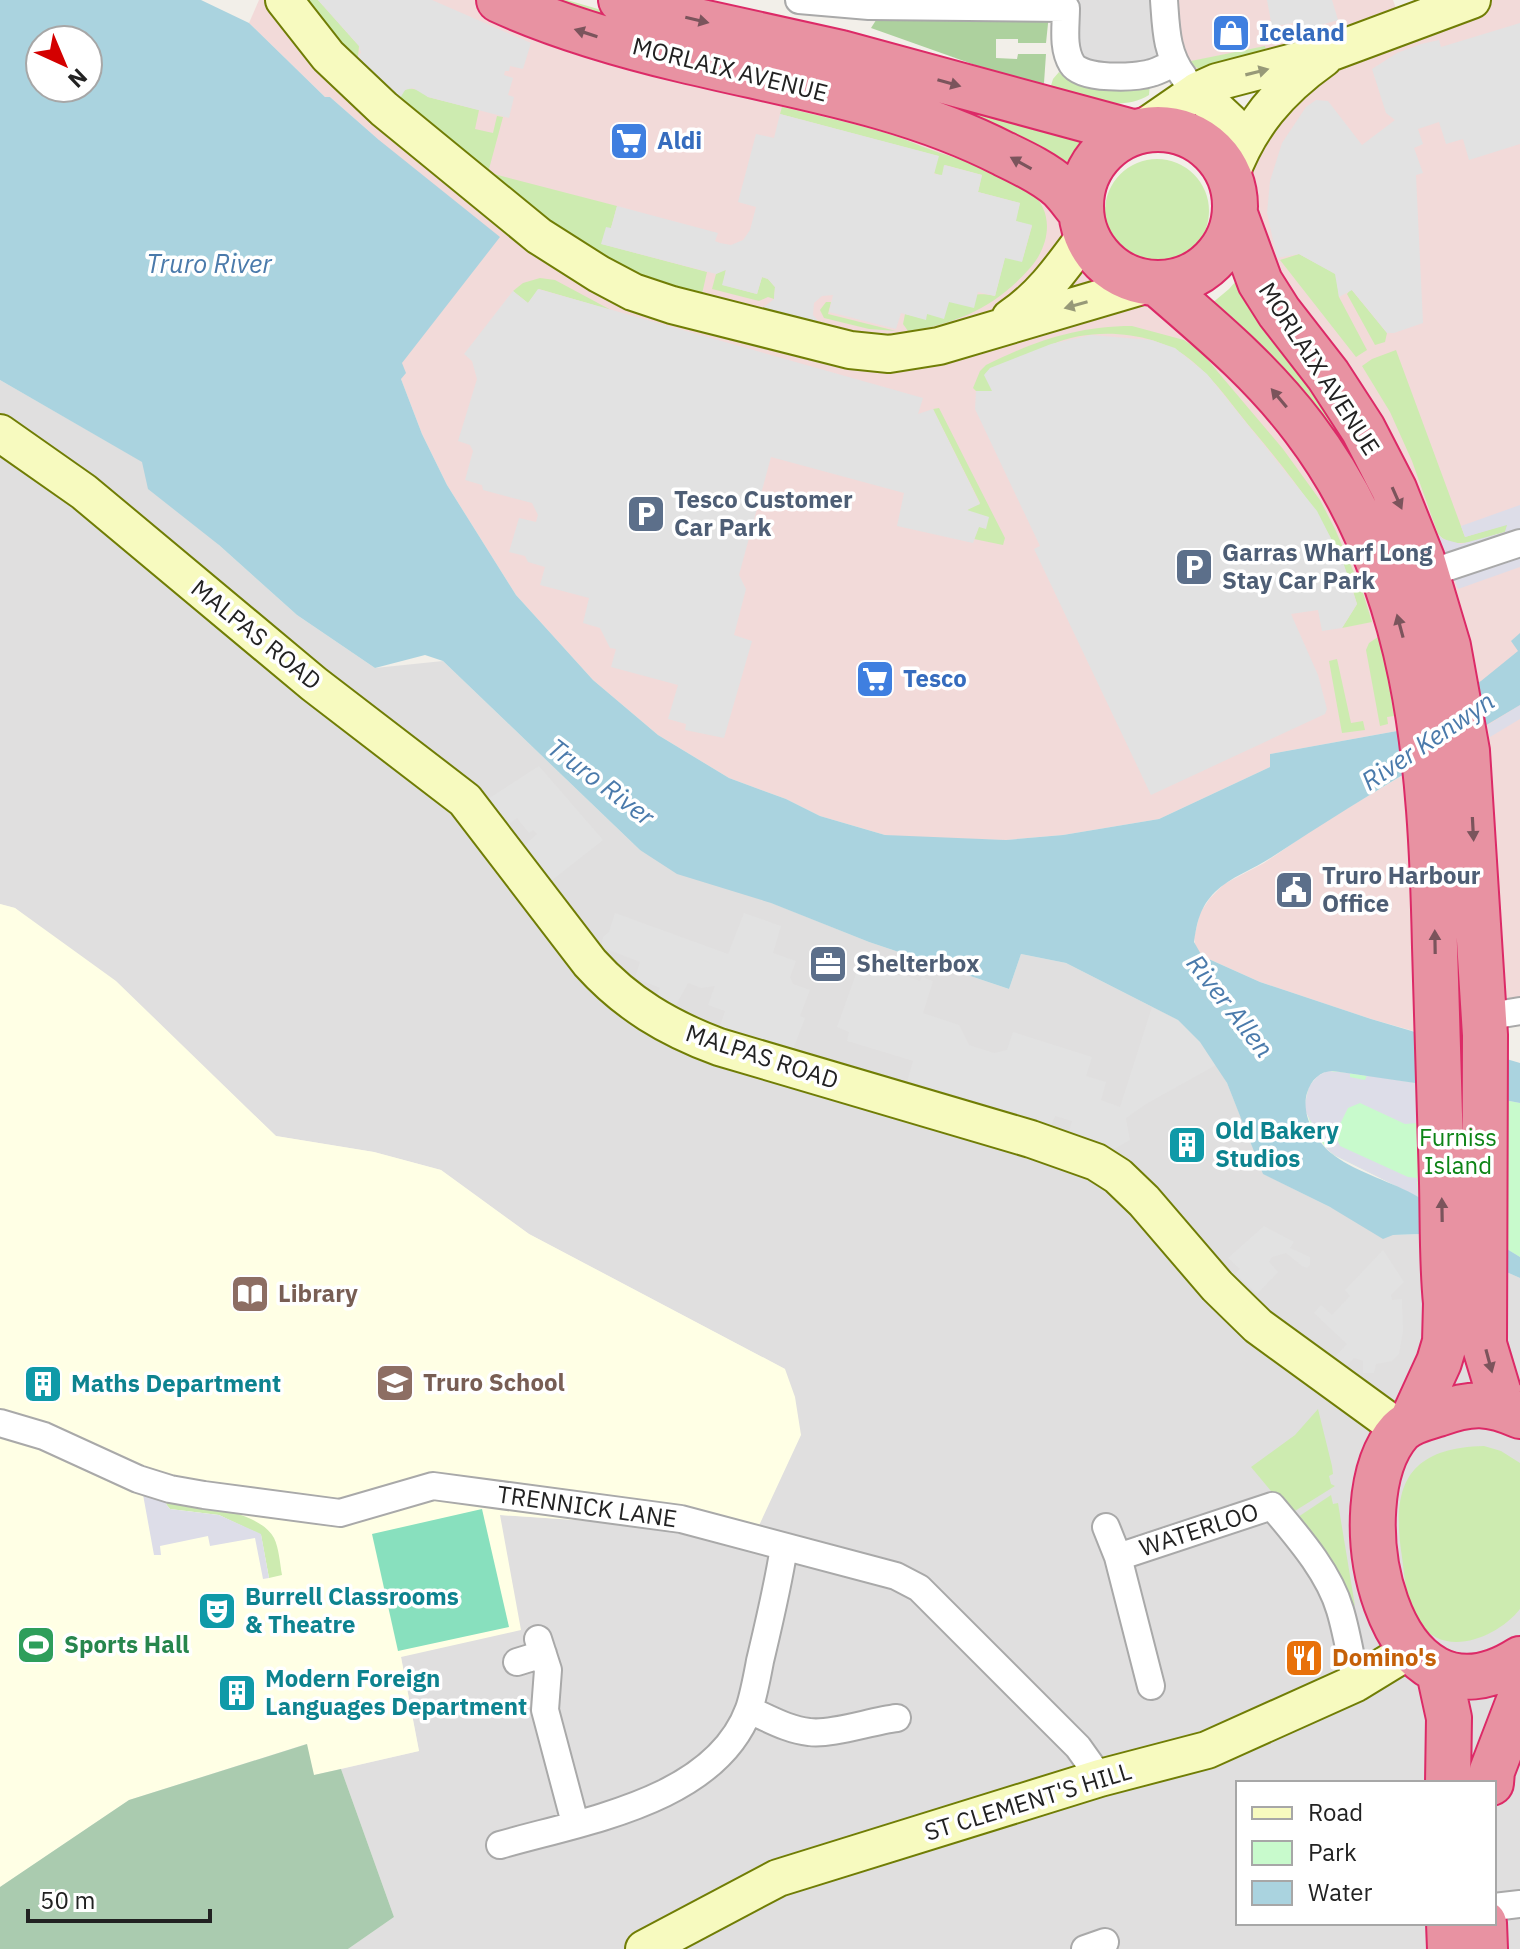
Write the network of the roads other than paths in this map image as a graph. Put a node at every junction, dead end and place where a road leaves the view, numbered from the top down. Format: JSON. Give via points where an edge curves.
{"nodes":[{"id":1,"x":284,"y":0,"type":"edge"},
{"id":2,"x":499,"y":0,"type":"edge"},
{"id":3,"x":621,"y":0,"type":"edge"},
{"id":4,"x":799,"y":0,"type":"edge"},
{"id":5,"x":1164,"y":0,"type":"edge"},
{"id":6,"x":1472,"y":0,"type":"edge"},
{"id":7,"x":1066,"y":4,"type":"edge"},
{"id":8,"x":1332,"y":52,"type":"junction"},
{"id":9,"x":1175,"y":63,"type":"junction"},
{"id":10,"x":1197,"y":91,"type":"junction"},
{"id":11,"x":1136,"y":132,"type":"junction"},
{"id":12,"x":1236,"y":178,"type":"junction"},
{"id":13,"x":1083,"y":224,"type":"junction"},
{"id":14,"x":1155,"y":284,"type":"junction"},
{"id":15,"x":995,"y":327,"type":"junction"},
{"id":16,"x":0,"y":433,"type":"edge"},
{"id":17,"x":1520,"y":543,"type":"edge"},
{"id":18,"x":1427,"y":574,"type":"junction"},
{"id":19,"x":1496,"y":1021,"type":"edge"},
{"id":20,"x":1464,"y":1300,"type":"junction"},
{"id":21,"x":1520,"y":1415,"type":"edge"},
{"id":22,"x":0,"y":1423,"type":"edge"},
{"id":23,"x":1406,"y":1426,"type":"junction"},
{"id":24,"x":1106,"y":1527,"type":"dead end"},
{"id":25,"x":784,"y":1547,"type":"junction"},
{"id":26,"x":1118,"y":1557,"type":"junction"},
{"id":27,"x":1520,"y":1659,"type":"edge"},
{"id":28,"x":1424,"y":1661,"type":"junction"},
{"id":29,"x":517,"y":1662,"type":"dead end"},
{"id":30,"x":1356,"y":1683,"type":"junction"},
{"id":31,"x":1151,"y":1686,"type":"dead end"},
{"id":32,"x":1520,"y":1698,"type":"edge"},
{"id":33,"x":749,"y":1710,"type":"junction"},
{"id":34,"x":897,"y":1718,"type":"dead end"},
{"id":35,"x":1100,"y":1778,"type":"junction"},
{"id":36,"x":1448,"y":1781,"type":"edge"},
{"id":37,"x":1491,"y":1781,"type":"edge"},
{"id":38,"x":575,"y":1823,"type":"junction"},
{"id":39,"x":500,"y":1845,"type":"dead end"},
{"id":40,"x":1520,"y":1904,"type":"edge"},
{"id":41,"x":1496,"y":1907,"type":"edge"},
{"id":42,"x":1449,"y":1925,"type":"edge"},
{"id":43,"x":1484,"y":1925,"type":"edge"},
{"id":44,"x":644,"y":1949,"type":"edge"},
{"id":45,"x":1450,"y":1949,"type":"edge"},
{"id":46,"x":1485,"y":1949,"type":"edge"}],
"edges":[{"from":1,"to":15,"type":"street","via":[[328,56],[414,135],[539,236],[633,292],[869,353],[922,350]]},
{"from":13,"to":2,"type":"highway","name":"MORLAIX AVENUE","one_way":true,"via":[[1060,187],[983,143],[938,125],[588,34]]},
{"from":3,"to":11,"type":"highway","name":"MORLAIX AVENUE","one_way":true},
{"from":4,"to":7,"type":"street","via":[[869,6]]},
{"from":5,"to":9,"type":"street","via":[[1166,39]]},
{"from":6,"to":8,"type":"street"},
{"from":7,"to":9,"type":"street","via":[[1067,54],[1081,72],[1144,74]]},
{"from":10,"to":8,"type":"street","one_way":true},
{"from":8,"to":12,"type":"street","via":[[1264,112]]},
{"from":9,"to":10,"type":"street"},
{"from":10,"to":11,"type":"street"},
{"from":10,"to":12,"type":"street","via":[[1230,122]]},
{"from":11,"to":12,"type":"highway","via":[[1176,131],[1199,140]]},
{"from":11,"to":13,"type":"highway","via":[[1098,158],[1085,183]]},
{"from":12,"to":14,"type":"highway","via":[[1231,232],[1222,249],[1210,264],[1186,278]]},
{"from":12,"to":18,"type":"highway","name":"MORLAIX AVENUE","one_way":true,"via":[[1260,282],[1363,429],[1405,514]]},
{"from":13,"to":14,"type":"highway","via":[[1105,262],[1120,274]]},
{"from":13,"to":15,"type":"street","via":[[1044,290]]},
{"from":14,"to":15,"type":"street","one_way":true},
{"from":20,"to":14,"type":"highway","name":"MORLAIX AVENUE","one_way":true,"via":[[1438,1020],[1426,775],[1409,657],[1386,578],[1356,514],[1305,430],[1252,366]]},
{"from":16,"to":23,"type":"street","name":"MALPAS ROAD","via":[[84,492],[314,684],[465,800],[590,963],[646,1013],[719,1047],[1096,1162],[1144,1201],[1258,1326]]},
{"from":17,"to":18,"type":"street"},
{"from":18,"to":19,"type":"highway","name":"MORLAIX AVENUE","one_way":true,"via":[[1448,646],[1467,751]]},
{"from":19,"to":20,"type":"highway","name":"MORLAIX AVENUE"},
{"from":20,"to":21,"type":"highway","name":"MORLAIX AVENUE","one_way":true,"via":[[1496,1388]]},
{"from":20,"to":23,"type":"highway","name":"MORLAIX AVENUE"},
{"from":21,"to":23,"type":"highway","via":[[1496,1405],[1458,1407]]},
{"from":22,"to":25,"type":"street","name":"TRENNICK LANE","via":[[28,1430],[138,1479],[204,1495],[340,1513],[433,1486],[681,1519]]},
{"from":23,"to":28,"type":"highway","name":"MORLAIX AVENUE","via":[[1387,1453],[1378,1481],[1375,1557],[1395,1627]]},
{"from":24,"to":26,"type":"street","name":"WATERLOO"},
{"from":25,"to":33,"type":"street"},
{"from":25,"to":35,"type":"street","name":"TRENNICK LANE","via":[[896,1576],[919,1588],[1078,1747]]},
{"from":26,"to":30,"type":"street","name":"WATERLOO","via":[[1272,1506],[1334,1594]]},
{"from":26,"to":31,"type":"street","name":"WATERLOO"},
{"from":27,"to":28,"type":"highway","via":[[1470,1677]]},
{"from":28,"to":30,"type":"street","name":"ST CLEMENT'S HILL"},
{"from":28,"to":36,"type":"highway","name":"MORLAIX AVENUE","via":[[1449,1718]]},
{"from":29,"to":38,"type":"street","via":[[541,1647],[548,1670],[545,1710]]},
{"from":30,"to":35,"type":"street","name":"ST CLEMENT'S HILL","via":[[1207,1750]]},
{"from":32,"to":37,"type":"highway"},
{"from":33,"to":34,"type":"street","via":[[819,1733]]},
{"from":33,"to":38,"type":"street","via":[[724,1748],[692,1778],[650,1801]]},
{"from":35,"to":44,"type":"street","name":"ST CLEMENT'S HILL","via":[[778,1878]]},
{"from":38,"to":39,"type":"street"},
{"from":40,"to":41,"type":"street"},
{"from":42,"to":45,"type":"highway"},
{"from":43,"to":46,"type":"highway"}]}
